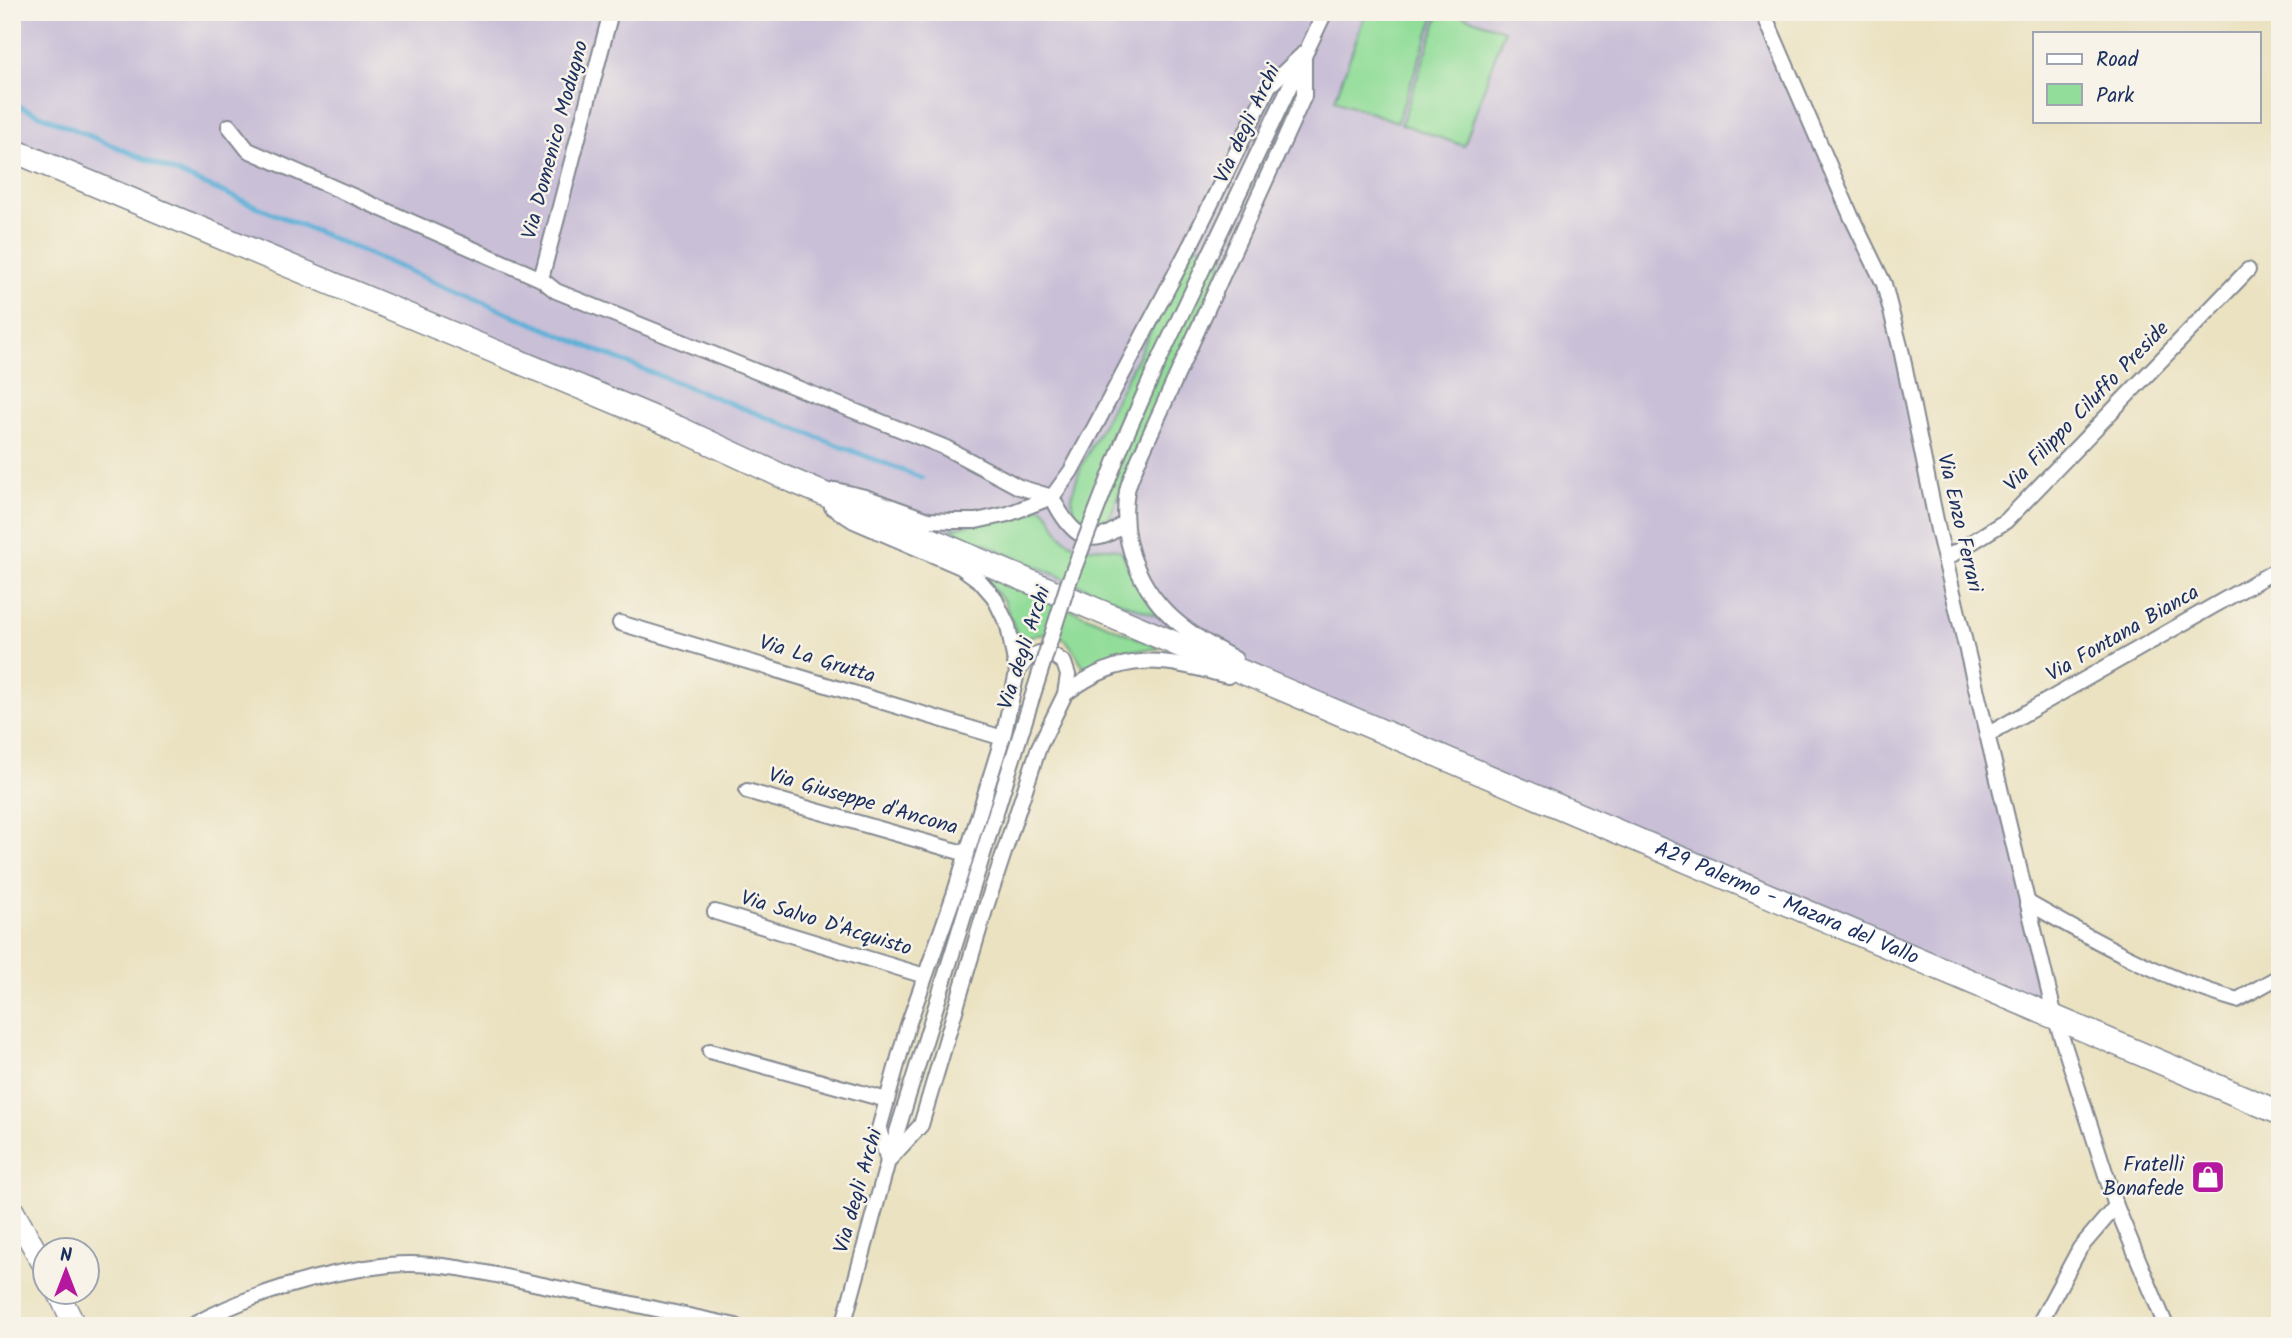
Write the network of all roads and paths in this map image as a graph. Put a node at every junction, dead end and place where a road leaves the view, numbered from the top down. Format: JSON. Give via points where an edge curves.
{"nodes":[{"id":1,"x":611,"y":12,"type":"edge"},
{"id":2,"x":1325,"y":12,"type":"edge"},
{"id":3,"x":1763,"y":12,"type":"edge"},
{"id":4,"x":1304,"y":53,"type":"junction"},
{"id":5,"x":229,"y":126,"type":"dead end"},
{"id":6,"x":12,"y":150,"type":"edge"},
{"id":7,"x":2248,"y":270,"type":"dead end"},
{"id":8,"x":541,"y":279,"type":"junction"},
{"id":9,"x":786,"y":478,"type":"junction"},
{"id":10,"x":1052,"y":497,"type":"junction"},
{"id":11,"x":1124,"y":523,"type":"junction"},
{"id":12,"x":1945,"y":559,"type":"junction"},
{"id":13,"x":2280,"y":568,"type":"edge"},
{"id":14,"x":620,"y":623,"type":"dead end"},
{"id":15,"x":1017,"y":672,"type":"junction"},
{"id":16,"x":1293,"y":693,"type":"junction"},
{"id":17,"x":1065,"y":694,"type":"junction"},
{"id":18,"x":1987,"y":735,"type":"junction"},
{"id":19,"x":1003,"y":738,"type":"junction"},
{"id":20,"x":747,"y":791,"type":"dead end"},
{"id":21,"x":967,"y":854,"type":"junction"},
{"id":22,"x":2027,"y":902,"type":"junction"},
{"id":23,"x":715,"y":912,"type":"dead end"},
{"id":24,"x":925,"y":976,"type":"junction"},
{"id":25,"x":2280,"y":976,"type":"edge"},
{"id":26,"x":2054,"y":1017,"type":"junction"},
{"id":27,"x":710,"y":1051,"type":"dead end"},
{"id":28,"x":887,"y":1100,"type":"junction"},
{"id":29,"x":2280,"y":1113,"type":"edge"},
{"id":30,"x":888,"y":1161,"type":"junction"},
{"id":31,"x":2116,"y":1206,"type":"junction"},
{"id":32,"x":12,"y":1209,"type":"edge"},
{"id":33,"x":32,"y":1244,"type":"edge"},
{"id":34,"x":65,"y":1306,"type":"edge"},
{"id":35,"x":75,"y":1326,"type":"edge"},
{"id":36,"x":191,"y":1326,"type":"edge"},
{"id":37,"x":736,"y":1326,"type":"edge"},
{"id":38,"x":843,"y":1326,"type":"edge"},
{"id":39,"x":2038,"y":1326,"type":"edge"},
{"id":40,"x":2166,"y":1326,"type":"edge"}],
"edges":[{"from":1,"to":8,"type":"street","name":"Via Domenico Modugno"},
{"from":2,"to":4,"type":"street","name":"Via degli Archi"},
{"from":3,"to":12,"type":"street","name":"Via Enzo Ferrari","via":[[1884,284]]},
{"from":4,"to":10,"type":"street","via":[[1269,86],[1111,396]]},
{"from":4,"to":11,"type":"street","via":[[1304,96],[1138,461],[1128,488]]},
{"from":4,"to":30,"type":"street","name":"Via degli Archi","bridge":true,"via":[[1157,365],[1068,583]]},
{"from":5,"to":8,"type":"street","via":[[248,150]]},
{"from":6,"to":9,"type":"main road","name":"A29 Palermo - Mazara del Vallo","via":[[678,428]]},
{"from":7,"to":12,"type":"street","name":"Via Filippo Ciluffo Preside","via":[[2006,521]]},
{"from":8,"to":10,"type":"street","via":[[556,291],[944,447],[1019,487]]},
{"from":9,"to":10,"type":"street","via":[[865,497],[928,520],[976,521]]},
{"from":9,"to":15,"type":"street","via":[[854,521],[961,568],[980,581],[1008,626]]},
{"from":9,"to":16,"type":"main road","name":"A29 Palermo - Mazara del Vallo"},
{"from":10,"to":11,"type":"street","via":[[1064,520],[1082,535],[1111,535]]},
{"from":11,"to":16,"type":"street","via":[[1133,564],[1171,616],[1188,631]]},
{"from":12,"to":18,"type":"street","name":"Via Enzo Ferrari"},
{"from":13,"to":18,"type":"street","name":"Via Fontana Bianca"},
{"from":14,"to":19,"type":"street","name":"Via La Grutta"},
{"from":15,"to":17,"type":"street","via":[[1029,657],[1053,655],[1064,663],[1068,676]]},
{"from":15,"to":19,"type":"street"},
{"from":16,"to":17,"type":"street","via":[[1182,663],[1147,660],[1110,667]]},
{"from":16,"to":26,"type":"main road","name":"A29 Palermo - Mazara del Vallo"},
{"from":17,"to":30,"type":"street","via":[[1039,747],[921,1125]]},
{"from":18,"to":22,"type":"street","name":"Via Enzo Ferrari"},
{"from":19,"to":21,"type":"street"},
{"from":20,"to":21,"type":"street","name":"Via Giuseppe d'Ancona"},
{"from":21,"to":24,"type":"street"},
{"from":22,"to":25,"type":"street","via":[[2172,979],[2236,1000]]},
{"from":22,"to":26,"type":"street","name":"Via Enzo Ferrari"},
{"from":23,"to":24,"type":"street","name":"Via Salvo D'Acquisto"},
{"from":24,"to":28,"type":"street"},
{"from":26,"to":29,"type":"main road","name":"A29 Palermo - Mazara del Vallo"},
{"from":26,"to":31,"type":"street","name":"Via Enzo Ferrari"},
{"from":27,"to":28,"type":"street"},
{"from":28,"to":30,"type":"street","via":[[879,1129]]},
{"from":30,"to":38,"type":"street","name":"Via degli Archi"},
{"from":31,"to":39,"type":"street","via":[[2080,1248]]},
{"from":31,"to":40,"type":"street","name":"Via Enzo Ferrari"},
{"from":32,"to":33,"type":"main road"},
{"from":34,"to":35,"type":"main road"},
{"from":36,"to":37,"type":"street","via":[[273,1291],[391,1265],[461,1268]]}]}
